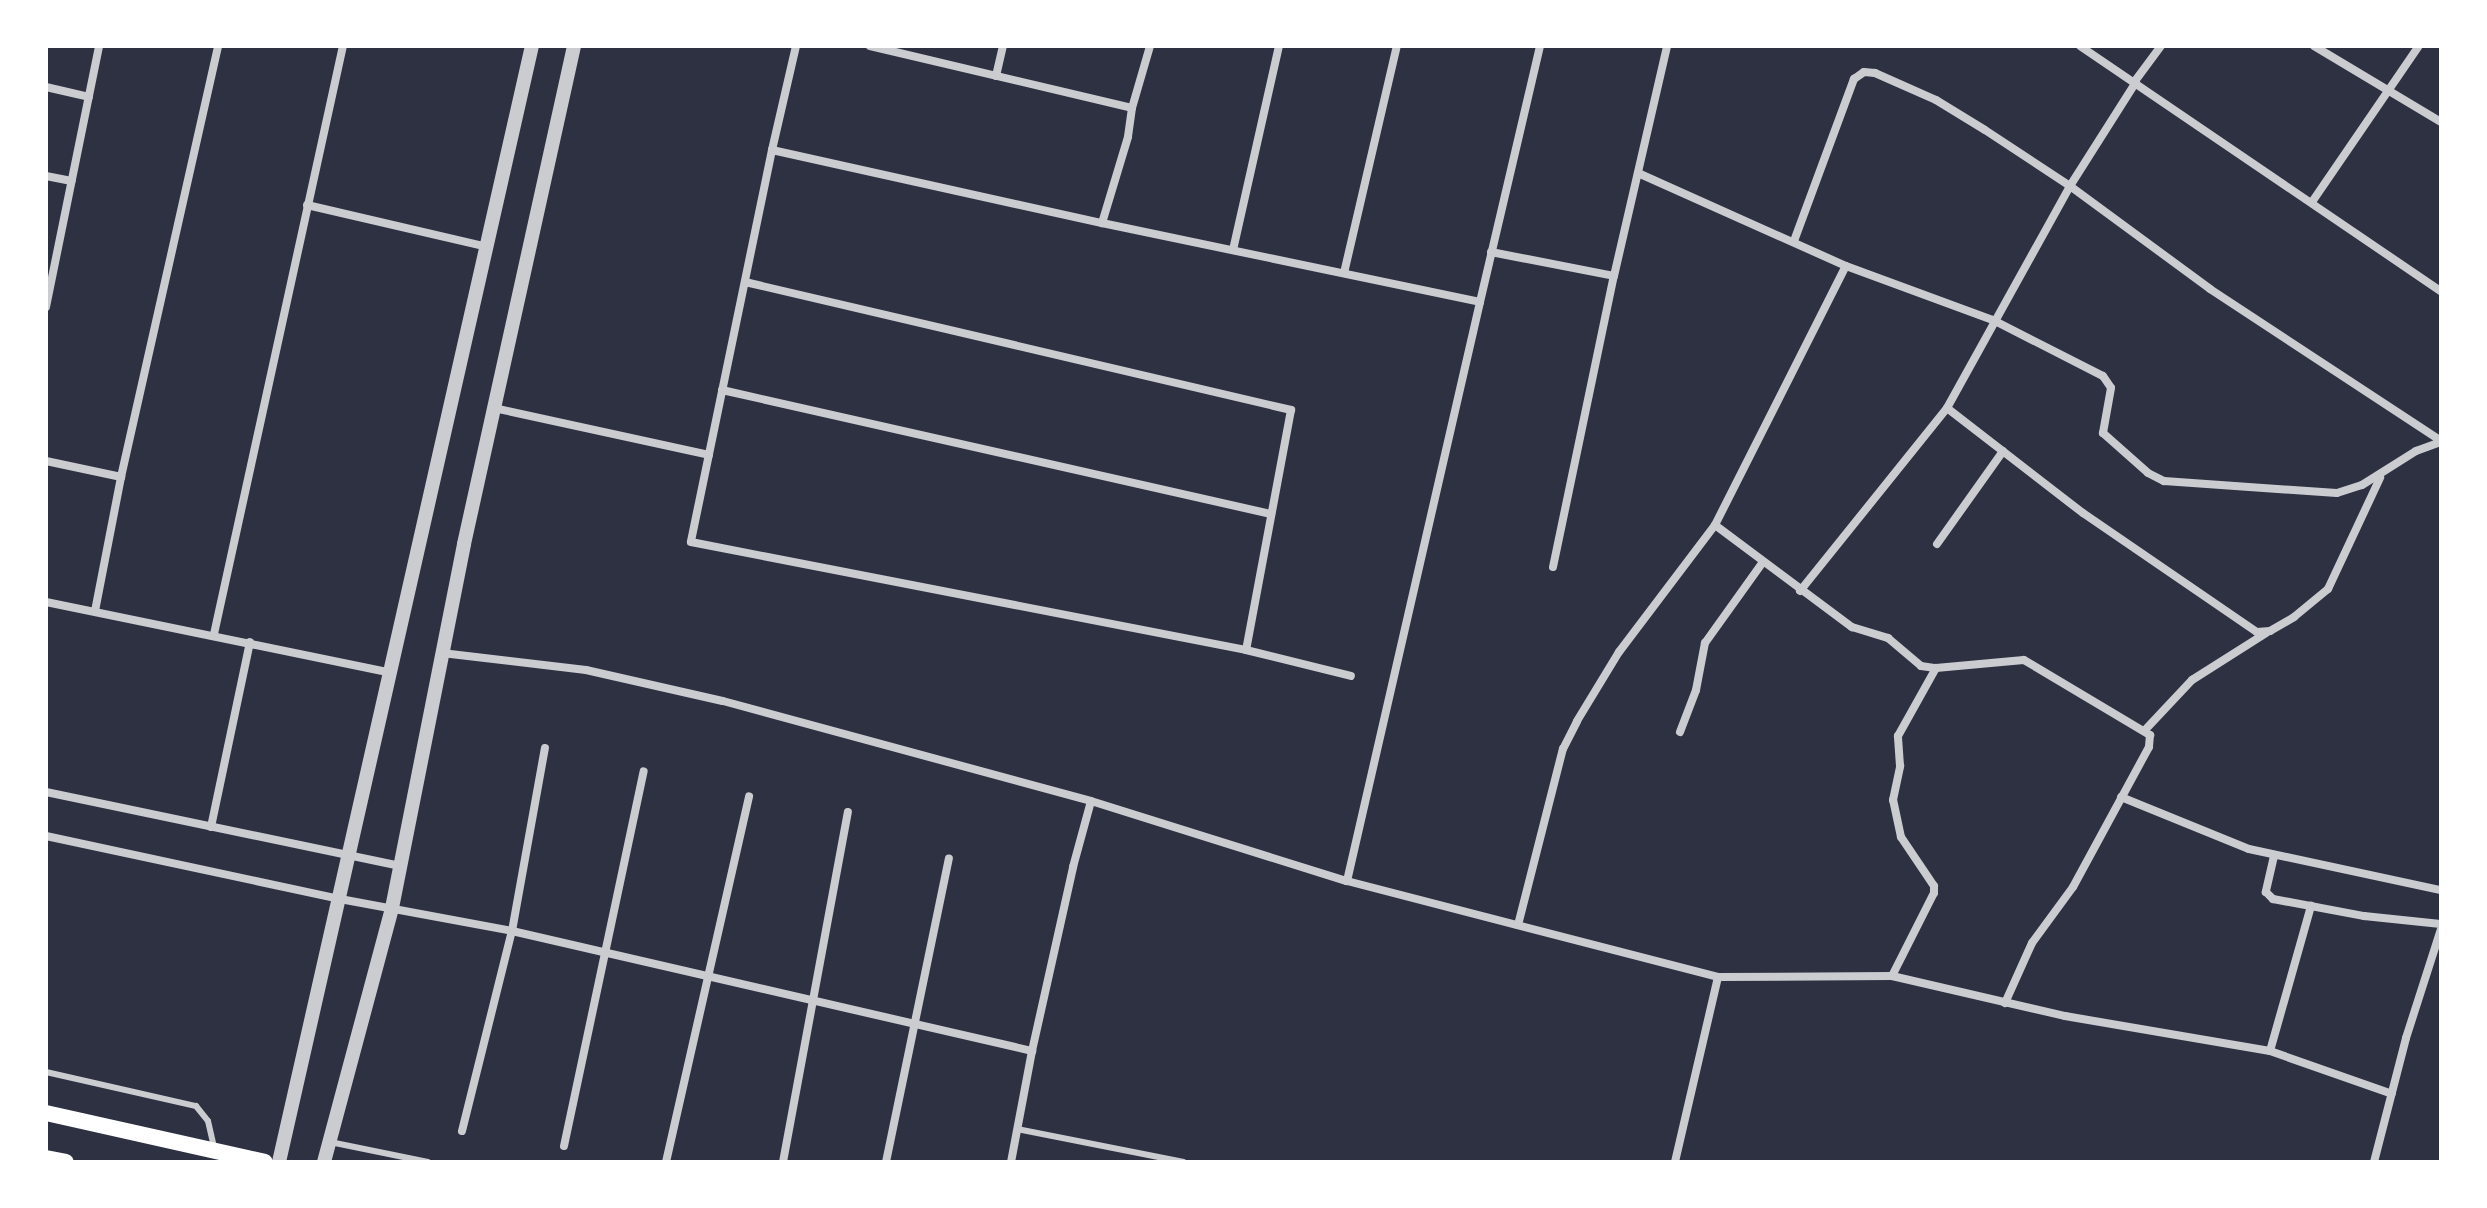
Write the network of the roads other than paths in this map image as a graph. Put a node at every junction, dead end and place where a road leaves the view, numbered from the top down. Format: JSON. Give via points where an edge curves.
{"nodes":[{"id":1,"x":99,"y":46,"type":"edge"},
{"id":2,"x":218,"y":46,"type":"edge"},
{"id":3,"x":343,"y":46,"type":"edge"},
{"id":4,"x":532,"y":46,"type":"edge"},
{"id":5,"x":574,"y":46,"type":"edge"},
{"id":6,"x":796,"y":46,"type":"edge"},
{"id":7,"x":870,"y":46,"type":"edge"},
{"id":8,"x":1003,"y":46,"type":"edge"},
{"id":9,"x":1150,"y":46,"type":"edge"},
{"id":10,"x":1279,"y":46,"type":"edge"},
{"id":11,"x":1397,"y":46,"type":"edge"},
{"id":12,"x":1540,"y":46,"type":"edge"},
{"id":13,"x":1667,"y":46,"type":"edge"},
{"id":14,"x":2080,"y":46,"type":"edge"},
{"id":15,"x":2161,"y":46,"type":"edge"},
{"id":16,"x":2314,"y":46,"type":"edge"},
{"id":17,"x":2419,"y":46,"type":"edge"},
{"id":18,"x":996,"y":76,"type":"junction"},
{"id":19,"x":2136,"y":82,"type":"junction"},
{"id":20,"x":46,"y":87,"type":"edge"},
{"id":21,"x":2391,"y":91,"type":"junction"},
{"id":22,"x":89,"y":97,"type":"junction"},
{"id":23,"x":1132,"y":108,"type":"junction"},
{"id":24,"x":2441,"y":122,"type":"edge"},
{"id":25,"x":772,"y":150,"type":"junction"},
{"id":26,"x":1638,"y":173,"type":"junction"},
{"id":27,"x":46,"y":176,"type":"edge"},
{"id":28,"x":72,"y":181,"type":"junction"},
{"id":29,"x":2070,"y":186,"type":"junction"},
{"id":30,"x":2312,"y":202,"type":"junction"},
{"id":31,"x":307,"y":205,"type":"junction"},
{"id":32,"x":1102,"y":223,"type":"junction"},
{"id":33,"x":1794,"y":241,"type":"junction"},
{"id":34,"x":487,"y":247,"type":"junction"},
{"id":35,"x":1233,"y":250,"type":"junction"},
{"id":36,"x":1491,"y":252,"type":"junction"},
{"id":37,"x":51,"y":260,"type":"edge"},
{"id":38,"x":1846,"y":266,"type":"junction"},
{"id":39,"x":1344,"y":273,"type":"junction"},
{"id":40,"x":1614,"y":276,"type":"junction"},
{"id":41,"x":745,"y":282,"type":"junction"},
{"id":42,"x":2441,"y":291,"type":"edge"},
{"id":43,"x":1480,"y":302,"type":"junction"},
{"id":44,"x":46,"y":307,"type":"edge"},
{"id":45,"x":1993,"y":320,"type":"junction"},
{"id":46,"x":722,"y":390,"type":"junction"},
{"id":47,"x":494,"y":408,"type":"junction"},
{"id":48,"x":1947,"y":408,"type":"junction"},
{"id":49,"x":2441,"y":441,"type":"edge"},
{"id":50,"x":2003,"y":451,"type":"junction"},
{"id":51,"x":709,"y":455,"type":"junction"},
{"id":52,"x":46,"y":461,"type":"edge"},
{"id":53,"x":2381,"y":476,"type":"junction"},
{"id":54,"x":121,"y":477,"type":"junction"},
{"id":55,"x":1271,"y":514,"type":"junction"},
{"id":56,"x":1715,"y":525,"type":"junction"},
{"id":57,"x":1937,"y":544,"type":"dead end"},
{"id":58,"x":1763,"y":562,"type":"junction"},
{"id":59,"x":1553,"y":567,"type":"dead end"},
{"id":60,"x":1800,"y":591,"type":"junction"},
{"id":61,"x":46,"y":602,"type":"edge"},
{"id":62,"x":95,"y":611,"type":"junction"},
{"id":63,"x":2270,"y":631,"type":"junction"},
{"id":64,"x":214,"y":634,"type":"junction"},
{"id":65,"x":250,"y":642,"type":"junction"},
{"id":66,"x":1246,"y":650,"type":"junction"},
{"id":67,"x":442,"y":653,"type":"junction"},
{"id":68,"x":1936,"y":668,"type":"junction"},
{"id":69,"x":391,"y":673,"type":"junction"},
{"id":70,"x":1351,"y":676,"type":"dead end"},
{"id":71,"x":2145,"y":730,"type":"junction"},
{"id":72,"x":1680,"y":732,"type":"dead end"},
{"id":73,"x":545,"y":748,"type":"dead end"},
{"id":74,"x":644,"y":771,"type":"dead end"},
{"id":75,"x":46,"y":792,"type":"edge"},
{"id":76,"x":749,"y":796,"type":"dead end"},
{"id":77,"x":2121,"y":797,"type":"junction"},
{"id":78,"x":1091,"y":801,"type":"junction"},
{"id":79,"x":848,"y":812,"type":"dead end"},
{"id":80,"x":211,"y":827,"type":"junction"},
{"id":81,"x":46,"y":836,"type":"edge"},
{"id":82,"x":2274,"y":856,"type":"junction"},
{"id":83,"x":349,"y":857,"type":"junction"},
{"id":84,"x":949,"y":858,"type":"dead end"},
{"id":85,"x":400,"y":866,"type":"junction"},
{"id":86,"x":1347,"y":881,"type":"junction"},
{"id":87,"x":2441,"y":890,"type":"edge"},
{"id":88,"x":340,"y":899,"type":"junction"},
{"id":89,"x":2311,"y":906,"type":"junction"},
{"id":90,"x":392,"y":908,"type":"junction"},
{"id":91,"x":1518,"y":925,"type":"junction"},
{"id":92,"x":2441,"y":927,"type":"edge"},
{"id":93,"x":512,"y":931,"type":"junction"},
{"id":94,"x":607,"y":953,"type":"junction"},
{"id":95,"x":707,"y":976,"type":"junction"},
{"id":96,"x":1892,"y":976,"type":"junction"},
{"id":97,"x":1718,"y":977,"type":"junction"},
{"id":98,"x":813,"y":1000,"type":"junction"},
{"id":99,"x":2005,"y":1003,"type":"junction"},
{"id":100,"x":917,"y":1024,"type":"junction"},
{"id":101,"x":1032,"y":1051,"type":"junction"},
{"id":102,"x":2270,"y":1051,"type":"junction"},
{"id":103,"x":46,"y":1072,"type":"edge"},
{"id":104,"x":2392,"y":1094,"type":"junction"},
{"id":105,"x":46,"y":1113,"type":"edge"},
{"id":106,"x":1017,"y":1129,"type":"junction"},
{"id":107,"x":462,"y":1131,"type":"dead end"},
{"id":108,"x":330,"y":1142,"type":"junction"},
{"id":109,"x":564,"y":1146,"type":"dead end"},
{"id":110,"x":215,"y":1151,"type":"junction"},
{"id":111,"x":265,"y":1162,"type":"edge"},
{"id":112,"x":279,"y":1162,"type":"edge"},
{"id":113,"x":324,"y":1162,"type":"edge"},
{"id":114,"x":428,"y":1162,"type":"edge"},
{"id":115,"x":666,"y":1162,"type":"edge"},
{"id":116,"x":783,"y":1162,"type":"edge"},
{"id":117,"x":886,"y":1162,"type":"edge"},
{"id":118,"x":1011,"y":1162,"type":"edge"},
{"id":119,"x":1184,"y":1162,"type":"edge"},
{"id":120,"x":1675,"y":1162,"type":"edge"},
{"id":121,"x":2374,"y":1162,"type":"edge"}],
"edges":[{"from":1,"to":22,"type":"street"},
{"from":2,"to":54,"type":"street"},
{"from":3,"to":31,"type":"street"},
{"from":4,"to":34,"type":"street"},
{"from":5,"to":47,"type":"street"},
{"from":6,"to":25,"type":"street"},
{"from":7,"to":18,"type":"street"},
{"from":8,"to":18,"type":"street"},
{"from":9,"to":23,"type":"street"},
{"from":10,"to":35,"type":"street"},
{"from":11,"to":39,"type":"street"},
{"from":12,"to":36,"type":"street"},
{"from":13,"to":26,"type":"street"},
{"from":14,"to":19,"type":"street"},
{"from":15,"to":19,"type":"street"},
{"from":16,"to":21,"type":"street"},
{"from":17,"to":21,"type":"street"},
{"from":18,"to":23,"type":"street"},
{"from":19,"to":29,"type":"street"},
{"from":19,"to":30,"type":"street"},
{"from":20,"to":22,"type":"street"},
{"from":21,"to":24,"type":"street"},
{"from":21,"to":30,"type":"street"},
{"from":22,"to":28,"type":"street"},
{"from":23,"to":32,"type":"street"},
{"from":25,"to":32,"type":"street"},
{"from":25,"to":41,"type":"street"},
{"from":26,"to":33,"type":"street"},
{"from":26,"to":40,"type":"street"},
{"from":27,"to":28,"type":"street"},
{"from":28,"to":37,"type":"street"},
{"from":29,"to":33,"type":"street","via":[[1936,100],[1864,72],[1849,89]]},
{"from":29,"to":45,"type":"street"},
{"from":29,"to":49,"type":"street","via":[[2210,289]]},
{"from":30,"to":42,"type":"street"},
{"from":31,"to":34,"type":"street"},
{"from":31,"to":64,"type":"street"},
{"from":32,"to":35,"type":"street"},
{"from":33,"to":38,"type":"street"},
{"from":34,"to":69,"type":"street"},
{"from":35,"to":39,"type":"street"},
{"from":36,"to":40,"type":"street"},
{"from":36,"to":43,"type":"street"},
{"from":37,"to":44,"type":"street"},
{"from":38,"to":45,"type":"street"},
{"from":38,"to":56,"type":"street"},
{"from":39,"to":43,"type":"street"},
{"from":40,"to":59,"type":"street"},
{"from":41,"to":46,"type":"street"},
{"from":41,"to":55,"type":"street","via":[[1291,410]]},
{"from":43,"to":86,"type":"street"},
{"from":45,"to":48,"type":"street"},
{"from":45,"to":53,"type":"street","via":[[2103,376],[2111,388],[2103,433],[2164,481],[2337,493]]},
{"from":46,"to":51,"type":"street"},
{"from":46,"to":55,"type":"street"},
{"from":47,"to":51,"type":"street"},
{"from":47,"to":67,"type":"street"},
{"from":48,"to":50,"type":"street"},
{"from":48,"to":60,"type":"street"},
{"from":49,"to":53,"type":"street"},
{"from":50,"to":57,"type":"street"},
{"from":50,"to":63,"type":"street","via":[[2247,629]]},
{"from":51,"to":66,"type":"street","via":[[691,542]]},
{"from":52,"to":54,"type":"street"},
{"from":53,"to":63,"type":"street","via":[[2328,589]]},
{"from":54,"to":62,"type":"street"},
{"from":55,"to":66,"type":"street"},
{"from":56,"to":58,"type":"street"},
{"from":56,"to":91,"type":"street","via":[[1619,652],[1563,749]]},
{"from":58,"to":60,"type":"street"},
{"from":58,"to":72,"type":"street","via":[[1705,643],[1696,690]]},
{"from":60,"to":68,"type":"street","via":[[1852,627],[1888,638],[1914,663]]},
{"from":61,"to":62,"type":"street"},
{"from":62,"to":64,"type":"street"},
{"from":63,"to":71,"type":"street","via":[[2192,680]]},
{"from":64,"to":65,"type":"street"},
{"from":65,"to":69,"type":"street"},
{"from":65,"to":80,"type":"street"},
{"from":66,"to":70,"type":"street"},
{"from":67,"to":78,"type":"street","via":[[586,670],[723,701]]},
{"from":67,"to":85,"type":"street"},
{"from":68,"to":71,"type":"street","via":[[2024,660]]},
{"from":68,"to":96,"type":"street","via":[[1898,736],[1900,766],[1893,800],[1901,837],[1934,893]]},
{"from":69,"to":83,"type":"street"},
{"from":71,"to":77,"type":"street","via":[[2149,747]]},
{"from":73,"to":93,"type":"street"},
{"from":74,"to":94,"type":"street"},
{"from":75,"to":80,"type":"street"},
{"from":76,"to":95,"type":"street"},
{"from":77,"to":82,"type":"street","via":[[2207,835]]},
{"from":77,"to":99,"type":"street","via":[[2073,887],[2032,943]]},
{"from":78,"to":86,"type":"street"},
{"from":78,"to":101,"type":"street"},
{"from":79,"to":98,"type":"street"},
{"from":80,"to":83,"type":"street"},
{"from":81,"to":88,"type":"street"},
{"from":82,"to":87,"type":"street"},
{"from":82,"to":89,"type":"street","via":[[2267,896]]},
{"from":83,"to":85,"type":"street"},
{"from":83,"to":88,"type":"street"},
{"from":84,"to":100,"type":"street"},
{"from":85,"to":90,"type":"street"},
{"from":86,"to":91,"type":"street"},
{"from":88,"to":90,"type":"street"},
{"from":88,"to":112,"type":"street"},
{"from":89,"to":92,"type":"street"},
{"from":89,"to":102,"type":"street"},
{"from":90,"to":93,"type":"street"},
{"from":90,"to":108,"type":"street"},
{"from":91,"to":97,"type":"street"},
{"from":92,"to":104,"type":"street"},
{"from":93,"to":94,"type":"street"},
{"from":93,"to":107,"type":"street"},
{"from":94,"to":95,"type":"street"},
{"from":94,"to":109,"type":"street"},
{"from":95,"to":98,"type":"street"},
{"from":95,"to":115,"type":"street"},
{"from":96,"to":97,"type":"street"},
{"from":96,"to":99,"type":"street"},
{"from":97,"to":120,"type":"street"},
{"from":98,"to":100,"type":"street"},
{"from":98,"to":116,"type":"street"},
{"from":99,"to":102,"type":"street"},
{"from":100,"to":101,"type":"street"},
{"from":100,"to":117,"type":"street"},
{"from":101,"to":106,"type":"street"},
{"from":102,"to":104,"type":"street"},
{"from":103,"to":110,"type":"lane","via":[[196,1106],[208,1121]]},
{"from":104,"to":121,"type":"street"},
{"from":105,"to":110,"type":"main road"},
{"from":106,"to":118,"type":"street"},
{"from":106,"to":119,"type":"lane"},
{"from":108,"to":113,"type":"street"},
{"from":108,"to":114,"type":"lane"},
{"from":110,"to":111,"type":"main road"}]}
